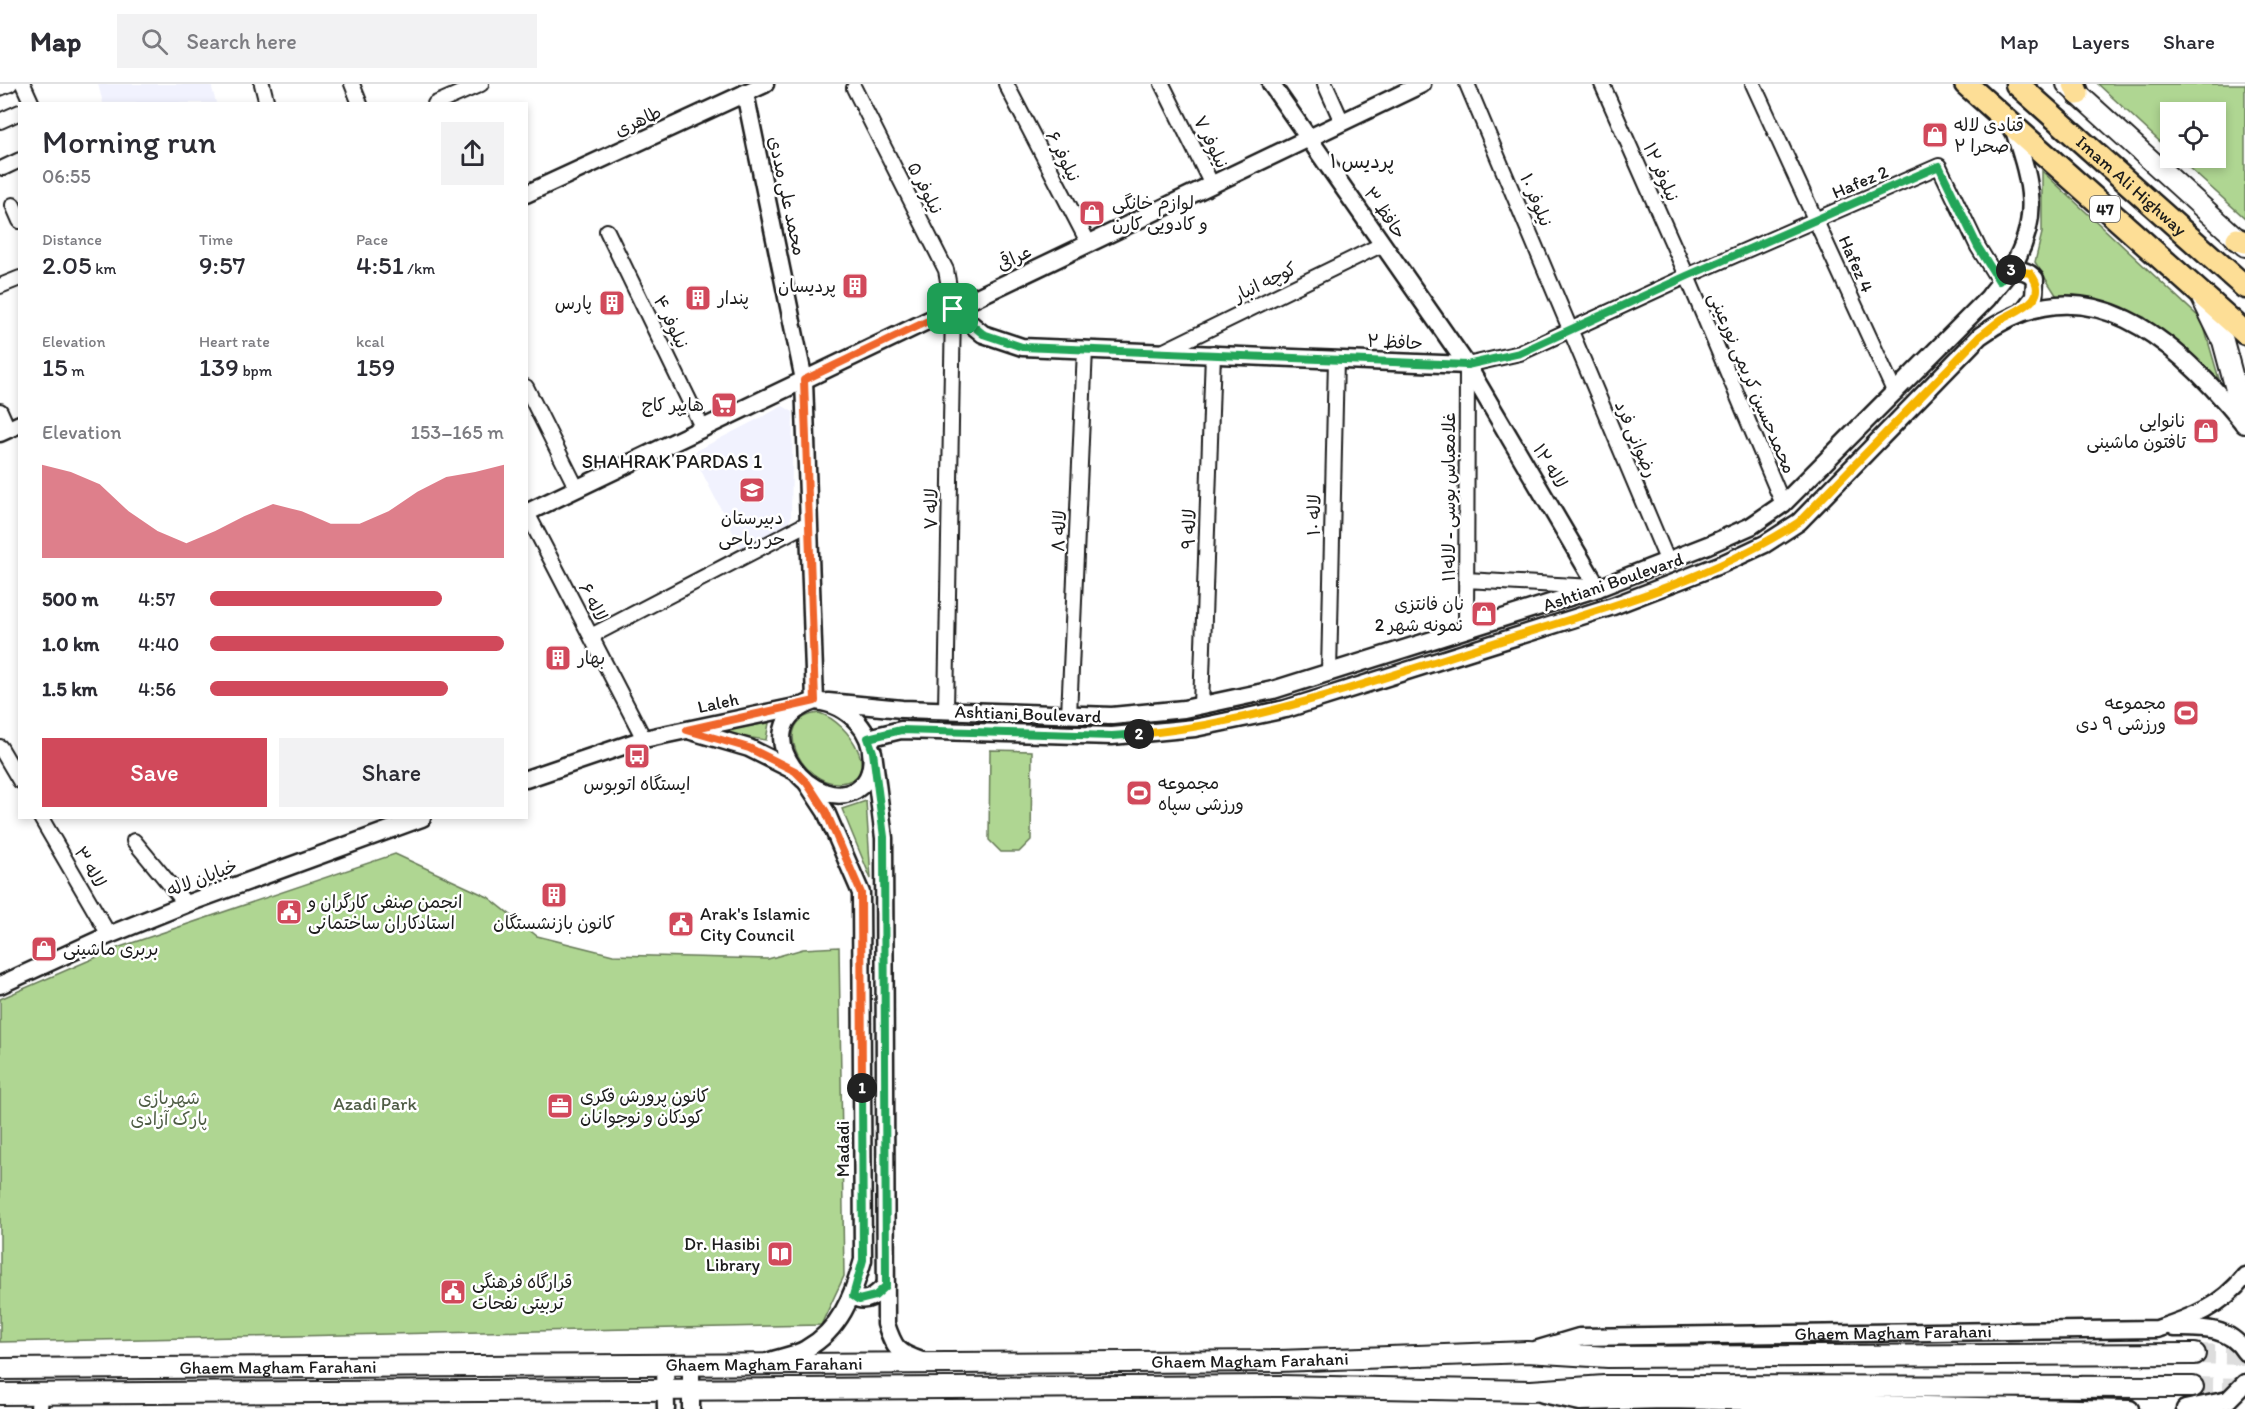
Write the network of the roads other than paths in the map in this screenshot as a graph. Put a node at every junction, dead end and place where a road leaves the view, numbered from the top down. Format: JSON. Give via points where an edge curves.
{"nodes":[{"id":1,"x":10,"y":84,"type":"edge"},
{"id":2,"x":23,"y":84,"type":"edge"},
{"id":3,"x":262,"y":84,"type":"edge"},
{"id":4,"x":352,"y":84,"type":"edge"},
{"id":5,"x":481,"y":84,"type":"edge"},
{"id":6,"x":765,"y":84,"type":"edge"},
{"id":7,"x":1006,"y":84,"type":"edge"},
{"id":8,"x":1162,"y":84,"type":"edge"},
{"id":9,"x":1270,"y":84,"type":"edge"},
{"id":10,"x":1325,"y":84,"type":"edge"},
{"id":11,"x":1422,"y":84,"type":"edge"},
{"id":12,"x":1467,"y":84,"type":"edge"},
{"id":13,"x":1602,"y":84,"type":"edge"},
{"id":14,"x":1753,"y":84,"type":"edge"},
{"id":15,"x":1966,"y":84,"type":"edge"},
{"id":16,"x":2018,"y":84,"type":"edge"},
{"id":17,"x":2073,"y":87,"type":"edge"},
{"id":18,"x":0,"y":88,"type":"edge"},
{"id":19,"x":854,"y":88,"type":"dead end"},
{"id":20,"x":745,"y":89,"type":"edge"},
{"id":21,"x":31,"y":102,"type":"edge"},
{"id":22,"x":266,"y":102,"type":"edge"},
{"id":23,"x":359,"y":102,"type":"edge"},
{"id":24,"x":440,"y":102,"type":"edge"},
{"id":25,"x":18,"y":113,"type":"edge"},
{"id":26,"x":0,"y":121,"type":"edge"},
{"id":27,"x":1342,"y":122,"type":"junction"},
{"id":28,"x":2013,"y":126,"type":"junction"},
{"id":29,"x":1308,"y":138,"type":"junction"},
{"id":30,"x":18,"y":161,"type":"edge"},
{"id":31,"x":3,"y":168,"type":"dead end"},
{"id":32,"x":1212,"y":185,"type":"junction"},
{"id":33,"x":528,"y":193,"type":"edge"},
{"id":34,"x":13,"y":205,"type":"dead end"},
{"id":35,"x":18,"y":216,"type":"edge"},
{"id":36,"x":1817,"y":220,"type":"junction"},
{"id":37,"x":607,"y":231,"type":"dead end"},
{"id":38,"x":2242,"y":242,"type":"edge"},
{"id":39,"x":1089,"y":244,"type":"junction"},
{"id":40,"x":1383,"y":244,"type":"junction"},
{"id":41,"x":1687,"y":276,"type":"junction"},
{"id":42,"x":2005,"y":276,"type":"junction"},
{"id":43,"x":18,"y":279,"type":"edge"},
{"id":44,"x":0,"y":286,"type":"edge"},
{"id":45,"x":2245,"y":288,"type":"edge"},
{"id":46,"x":2197,"y":291,"type":"junction"},
{"id":47,"x":953,"y":309,"type":"junction"},
{"id":48,"x":2024,"y":310,"type":"junction"},
{"id":49,"x":1571,"y":331,"type":"junction"},
{"id":50,"x":2245,"y":333,"type":"edge"},
{"id":51,"x":1085,"y":349,"type":"junction"},
{"id":52,"x":1164,"y":351,"type":"junction"},
{"id":53,"x":1213,"y":353,"type":"junction"},
{"id":54,"x":1336,"y":359,"type":"junction"},
{"id":55,"x":1467,"y":365,"type":"junction"},
{"id":56,"x":804,"y":380,"type":"junction"},
{"id":57,"x":528,"y":391,"type":"edge"},
{"id":58,"x":1895,"y":393,"type":"junction"},
{"id":59,"x":0,"y":411,"type":"edge"},
{"id":60,"x":2245,"y":424,"type":"edge"},
{"id":61,"x":9,"y":429,"type":"edge"},
{"id":62,"x":703,"y":429,"type":"junction"},
{"id":63,"x":577,"y":489,"type":"junction"},
{"id":64,"x":1783,"y":504,"type":"junction"},
{"id":65,"x":528,"y":513,"type":"edge"},
{"id":66,"x":528,"y":515,"type":"edge"},
{"id":67,"x":808,"y":523,"type":"junction"},
{"id":68,"x":1668,"y":562,"type":"junction"},
{"id":69,"x":1466,"y":580,"type":"junction"},
{"id":70,"x":1598,"y":588,"type":"junction"},
{"id":71,"x":1466,"y":629,"type":"junction"},
{"id":72,"x":591,"y":636,"type":"junction"},
{"id":73,"x":1329,"y":672,"type":"junction"},
{"id":74,"x":815,"y":703,"type":"junction"},
{"id":75,"x":1201,"y":705,"type":"junction"},
{"id":76,"x":946,"y":710,"type":"junction"},
{"id":77,"x":1069,"y":715,"type":"junction"},
{"id":78,"x":687,"y":730,"type":"junction"},
{"id":79,"x":644,"y":739,"type":"junction"},
{"id":80,"x":871,"y":745,"type":"junction"},
{"id":81,"x":0,"y":747,"type":"edge"},
{"id":82,"x":11,"y":772,"type":"edge"},
{"id":83,"x":801,"y":777,"type":"junction"},
{"id":84,"x":528,"y":778,"type":"edge"},
{"id":85,"x":42,"y":819,"type":"edge"},
{"id":86,"x":419,"y":819,"type":"edge"},
{"id":87,"x":134,"y":841,"type":"dead end"},
{"id":88,"x":186,"y":904,"type":"junction"},
{"id":89,"x":109,"y":935,"type":"junction"},
{"id":90,"x":0,"y":985,"type":"edge"},
{"id":91,"x":2245,"y":1276,"type":"edge"},
{"id":92,"x":886,"y":1286,"type":"junction"},
{"id":93,"x":853,"y":1296,"type":"junction"},
{"id":94,"x":2157,"y":1329,"type":"junction"},
{"id":95,"x":1527,"y":1352,"type":"junction"},
{"id":96,"x":2245,"y":1352,"type":"edge"},
{"id":97,"x":2195,"y":1354,"type":"tunnel mouth"},
{"id":98,"x":929,"y":1363,"type":"junction"},
{"id":99,"x":758,"y":1364,"type":"junction"},
{"id":100,"x":665,"y":1365,"type":"junction"},
{"id":101,"x":691,"y":1365,"type":"junction"},
{"id":102,"x":0,"y":1369,"type":"edge"},
{"id":103,"x":2245,"y":1383,"type":"edge"},
{"id":104,"x":2193,"y":1387,"type":"tunnel mouth"},
{"id":105,"x":666,"y":1388,"type":"junction"},
{"id":106,"x":691,"y":1388,"type":"junction"},
{"id":107,"x":1531,"y":1391,"type":"junction"},
{"id":108,"x":0,"y":1394,"type":"edge"},
{"id":109,"x":40,"y":1401,"type":"edge"},
{"id":110,"x":1670,"y":1404,"type":"edge"},
{"id":111,"x":1809,"y":1406,"type":"edge"},
{"id":112,"x":666,"y":1409,"type":"edge"},
{"id":113,"x":691,"y":1409,"type":"edge"},
{"id":114,"x":2130,"y":1409,"type":"edge"},
{"id":115,"x":2185,"y":1409,"type":"edge"}],
"edges":[{"from":1,"to":18,"type":"street"},
{"from":2,"to":21,"type":"street"},
{"from":3,"to":22,"type":"street"},
{"from":4,"to":23,"type":"street"},
{"from":5,"to":24,"type":"street"},
{"from":6,"to":20,"type":"street","name":"طاهری"},
{"from":7,"to":39,"type":"street","name":"نیلوفر ۶"},
{"from":8,"to":32,"type":"street","name":"نیلوفر ۷"},
{"from":9,"to":29,"type":"street","name":"حافظ ۳"},
{"from":10,"to":27,"type":"street"},
{"from":11,"to":27,"type":"street","name":"عراقی"},
{"from":12,"to":49,"type":"street","name":"نیلوفر ۱۰"},
{"from":13,"to":41,"type":"street","name":"نیلوفر ۱۲"},
{"from":14,"to":36,"type":"street","name":"Hafez 4"},
{"from":15,"to":28,"type":"highway","name":"Imam Ali Highway","number":"47"},
{"from":16,"to":45,"type":"highway","name":"Imam Ali Highway","number":"47"},
{"from":17,"to":38,"type":"main road"},
{"from":19,"to":47,"type":"street","name":"نیلوفر ۵","via":[[946,270]]},
{"from":20,"to":33,"type":"street","name":"طاهری"},
{"from":20,"to":56,"type":"street","name":"محمد علی مددی"},
{"from":25,"to":26,"type":"street"},
{"from":27,"to":29,"type":"street","name":"عراقی"},
{"from":28,"to":42,"type":"street","name":"Ashtiani Boulevard","via":[[2030,179],[2031,218]]},
{"from":28,"to":46,"type":"highway","name":"Imam Ali Highway","number":"47"},
{"from":29,"to":32,"type":"street","name":"عراقی"},
{"from":29,"to":40,"type":"street","name":"حافظ ۳"},
{"from":30,"to":31,"type":"street"},
{"from":32,"to":39,"type":"street","name":"عراقی"},
{"from":34,"to":35,"type":"street"},
{"from":36,"to":41,"type":"street","name":"حافظ ۲"},
{"from":36,"to":42,"type":"street","name":"Hafez 2","via":[[1939,166],[1978,247]]},
{"from":36,"to":58,"type":"street","name":"Hafez 4"},
{"from":37,"to":62,"type":"street","name":"نیلوفر ۴"},
{"from":39,"to":47,"type":"street","name":"عراقی"},
{"from":40,"to":52,"type":"street","name":"کوچه انبار"},
{"from":40,"to":55,"type":"street","name":"حافظ ۳"},
{"from":41,"to":49,"type":"street","name":"حافظ ۲"},
{"from":41,"to":64,"type":"street","name":"محمدحسین کریمی نورعینی"},
{"from":42,"to":48,"type":"street","via":[[2030,273],[2035,279],[2034,297]]},
{"from":42,"to":58,"type":"street","name":"Ashtiani Boulevard"},
{"from":43,"to":44,"type":"street"},
{"from":46,"to":50,"type":"highway","name":"Imam Ali Highway","number":"47"},
{"from":46,"to":60,"type":"main road","via":[[2223,341]]},
{"from":47,"to":51,"type":"street","name":"حافظ ۲","via":[[983,334],[1022,347]]},
{"from":47,"to":56,"type":"street","name":"عراقی"},
{"from":47,"to":76,"type":"street","name":"لاله ۷"},
{"from":48,"to":60,"type":"street","name":"Ashtiani Boulevard","via":[[2071,303],[2132,322],[2188,362]]},
{"from":48,"to":80,"type":"street","name":"Ashtiani Boulevard","via":[[1980,336],[1799,522],[1766,544],[1722,564],[1613,606],[1286,709],[1195,728],[1112,736],[901,730]]},
{"from":49,"to":55,"type":"street","name":"حافظ ۲","via":[[1520,353]]},
{"from":49,"to":68,"type":"street","name":"رضوانی فرد"},
{"from":51,"to":52,"type":"street","name":"حافظ ۲"},
{"from":51,"to":77,"type":"street","name":"لاله ۸"},
{"from":52,"to":53,"type":"street","name":"حافظ ۲"},
{"from":53,"to":54,"type":"street","name":"حافظ ۲"},
{"from":53,"to":75,"type":"street","name":"لاله ۹"},
{"from":54,"to":55,"type":"street","name":"حافظ ۲"},
{"from":54,"to":73,"type":"street","name":"لاله ۱۰"},
{"from":55,"to":69,"type":"street","name":"غلامعباس بوسی - لاله۱۱"},
{"from":55,"to":70,"type":"street","name":"لاله ۱۲"},
{"from":56,"to":62,"type":"street","name":"عراقی"},
{"from":56,"to":67,"type":"street","name":"محمد علی مددی"},
{"from":57,"to":63,"type":"street"},
{"from":58,"to":64,"type":"street","name":"Ashtiani Boulevard"},
{"from":59,"to":61,"type":"street"},
{"from":62,"to":63,"type":"street","name":"عراقی"},
{"from":63,"to":65,"type":"street","name":"عراقی"},
{"from":64,"to":68,"type":"street","name":"Ashtiani Boulevard","via":[[1751,526]]},
{"from":66,"to":72,"type":"street","name":"لاله ۶"},
{"from":67,"to":72,"type":"street"},
{"from":67,"to":74,"type":"street","name":"محمد علی مددی"},
{"from":68,"to":70,"type":"street","name":"Ashtiani Boulevard"},
{"from":69,"to":70,"type":"street"},
{"from":69,"to":71,"type":"street","name":"غلامعباس بوسی - لاله۱۱"},
{"from":70,"to":71,"type":"street","name":"Ashtiani Boulevard"},
{"from":71,"to":73,"type":"street","name":"Ashtiani Boulevard"},
{"from":72,"to":79,"type":"street","name":"لاله ۶"},
{"from":73,"to":75,"type":"street","name":"Ashtiani Boulevard","via":[[1273,690]]},
{"from":74,"to":76,"type":"street","name":"Ashtiani Boulevard"},
{"from":74,"to":78,"type":"street","name":"Laleh"},
{"from":74,"to":80,"type":"street","via":[[852,716]]},
{"from":74,"to":83,"type":"street","via":[[785,723],[782,735],[786,758]]},
{"from":75,"to":77,"type":"street","name":"Ashtiani Boulevard","via":[[1112,716]]},
{"from":76,"to":77,"type":"street","name":"Ashtiani Boulevard"},
{"from":78,"to":79,"type":"street"},
{"from":78,"to":83,"type":"street","name":"Laleh","via":[[749,748]]},
{"from":79,"to":84,"type":"street"},
{"from":80,"to":83,"type":"street","via":[[870,773],[862,786],[849,793],[833,794]]},
{"from":80,"to":92,"type":"street","via":[[884,837]]},
{"from":81,"to":82,"type":"street"},
{"from":83,"to":93,"type":"street","name":"Madadi","via":[[826,812],[861,893],[863,1260]]},
{"from":85,"to":89,"type":"street","name":"لاله ۳"},
{"from":86,"to":88,"type":"street","name":"خیابان لاله"},
{"from":87,"to":88,"type":"street"},
{"from":88,"to":89,"type":"street","name":"خیابان لاله"},
{"from":89,"to":90,"type":"street","name":"خیابان لاله"},
{"from":91,"to":94,"type":"street","name":"Ghaem Magham Farahani","via":[[2209,1308]]},
{"from":92,"to":93,"type":"street","via":[[866,1300]]},
{"from":92,"to":98,"type":"street","via":[[886,1324],[892,1343],[903,1355]]},
{"from":93,"to":99,"type":"street","name":"Madadi","via":[[832,1330],[805,1350]]},
{"from":94,"to":95,"type":"street","name":"Ghaem Magham Farahani","via":[[1579,1337]]},
{"from":94,"to":96,"type":"street","via":[[2222,1332],[2236,1340]]},
{"from":95,"to":97,"type":"main road","name":"Ghaem Magham Farahani","via":[[1608,1357]]},
{"from":95,"to":98,"type":"main road","name":"Ghaem Magham Farahani","via":[[1279,1360]]},
{"from":98,"to":99,"type":"main road","name":"Ghaem Magham Farahani"},
{"from":99,"to":101,"type":"main road","name":"Ghaem Magham Farahani"},
{"from":100,"to":101,"type":"main road","name":"Ghaem Magham Farahani"},
{"from":100,"to":102,"type":"main road","name":"Ghaem Magham Farahani"},
{"from":100,"to":105,"type":"street"},
{"from":101,"to":106,"type":"street"},
{"from":103,"to":115,"type":"street","via":[[2228,1400]]},
{"from":104,"to":107,"type":"main road","name":"Ghaem Magham Farahani","via":[[1605,1386]]},
{"from":105,"to":106,"type":"main road","name":"Ghaem Magham Farahani"},
{"from":105,"to":109,"type":"main road","name":"Ghaem Magham Farahani"},
{"from":105,"to":112,"type":"street"},
{"from":106,"to":107,"type":"main road","name":"Ghaem Magham Farahani","via":[[1280,1386]]},
{"from":106,"to":113,"type":"street"},
{"from":107,"to":110,"type":"street","name":"Ghaem Magham Farahani","via":[[1580,1402]]},
{"from":108,"to":109,"type":"main road","name":"Ghaem Magham Farahani"},
{"from":110,"to":111,"type":"street","name":"Ghaem Magham Farahani"},
{"from":111,"to":114,"type":"street","name":"Ghaem Magham Farahani"}]}
